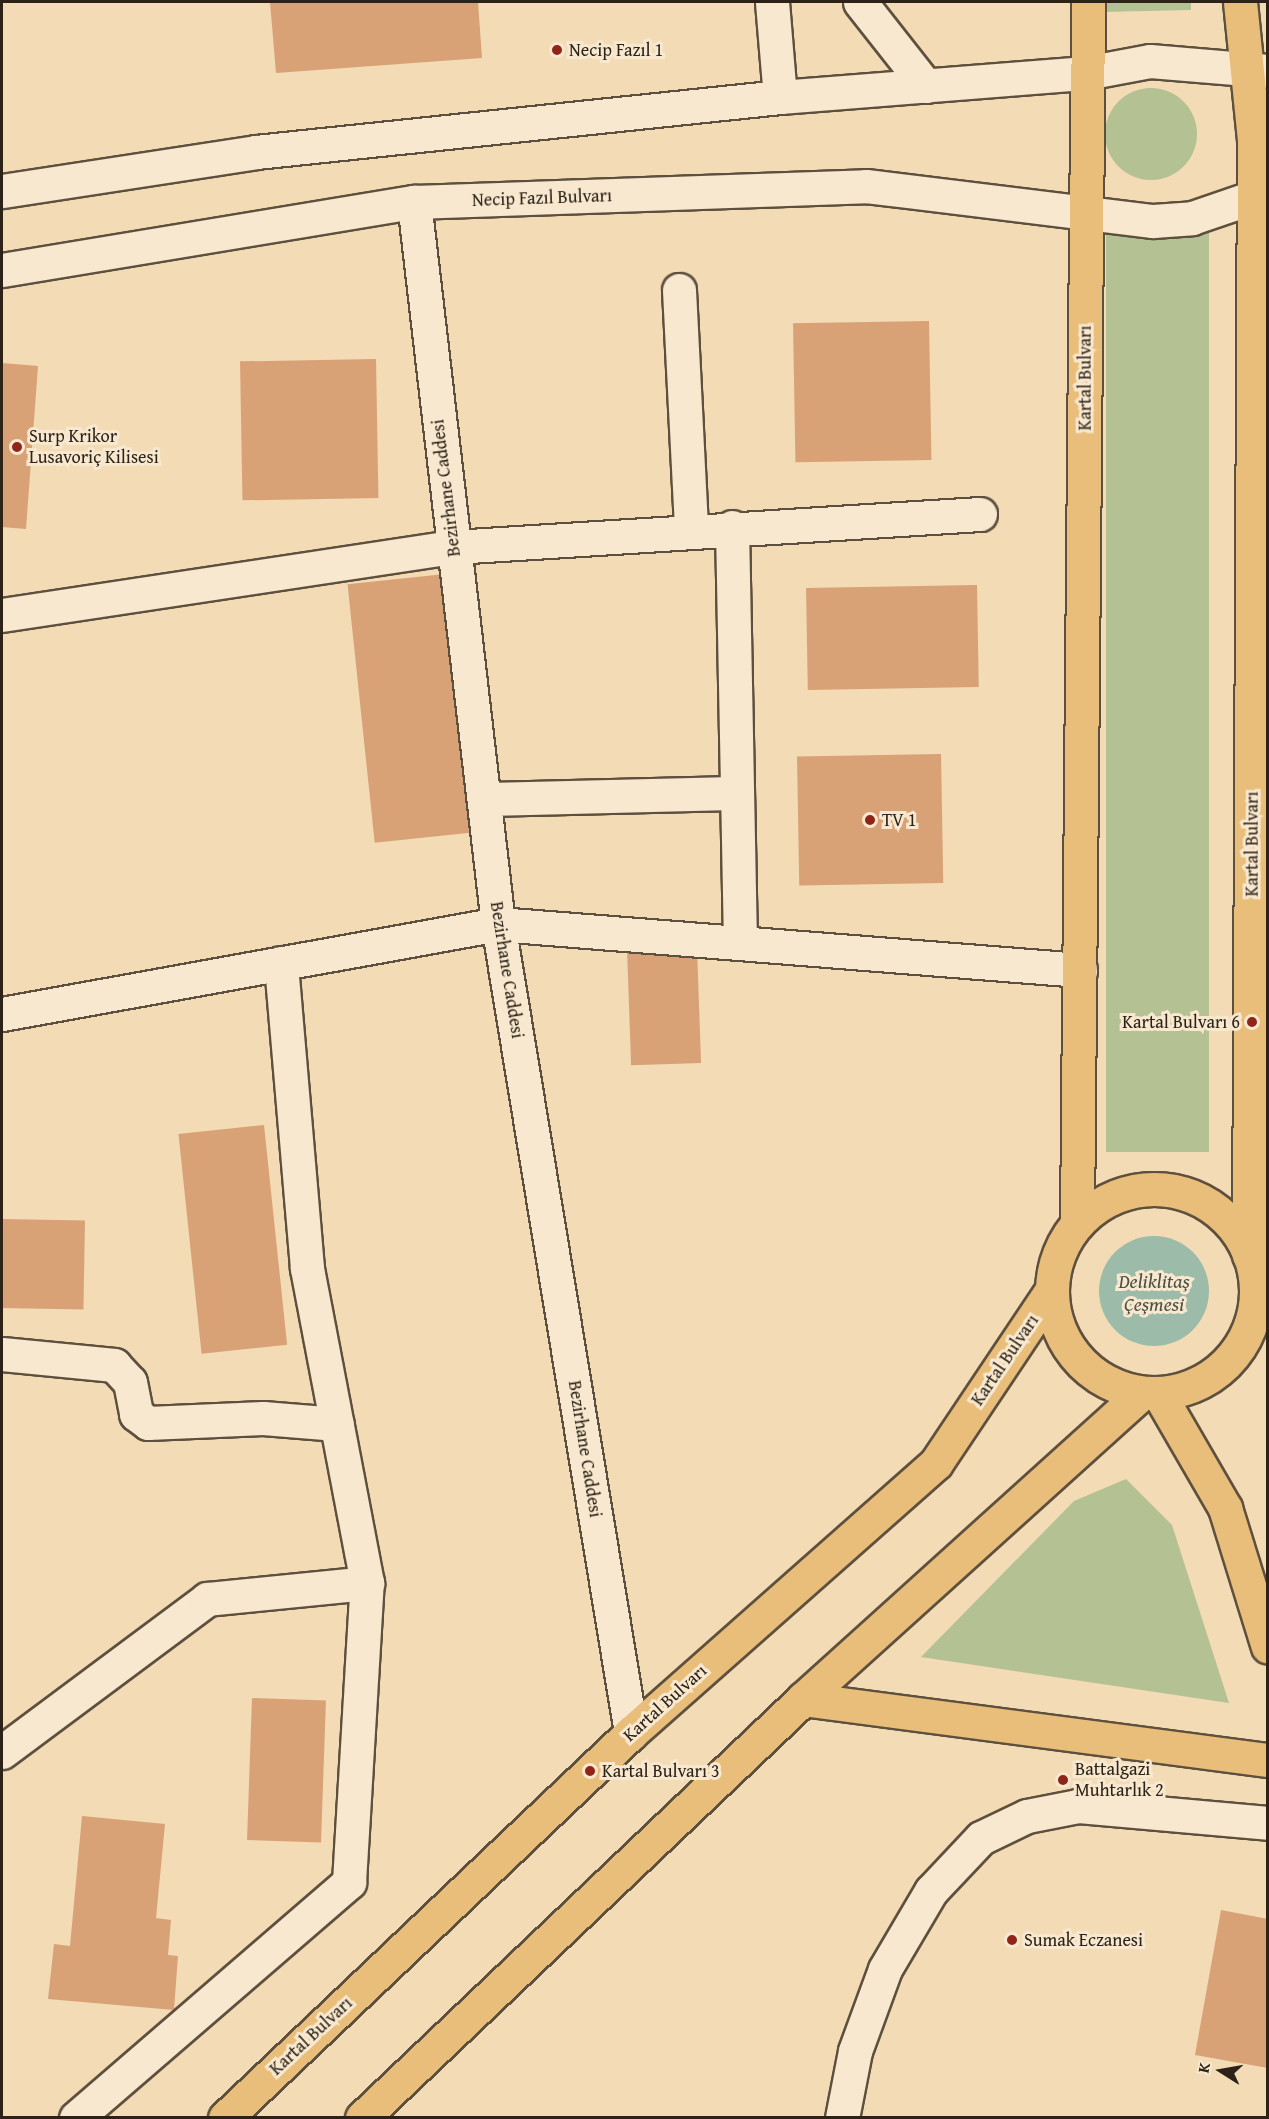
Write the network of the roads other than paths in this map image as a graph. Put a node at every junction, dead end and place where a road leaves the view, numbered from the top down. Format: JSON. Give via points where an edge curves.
{"nodes":[{"id":1,"x":771,"y":2,"type":"edge"},
{"id":2,"x":860,"y":2,"type":"edge"},
{"id":3,"x":1088,"y":2,"type":"edge"},
{"id":4,"x":1240,"y":2,"type":"edge"},
{"id":5,"x":1258,"y":70,"type":"edge"},
{"id":6,"x":1086,"y":73,"type":"junction"},
{"id":7,"x":926,"y":86,"type":"junction"},
{"id":8,"x":780,"y":97,"type":"junction"},
{"id":9,"x":2,"y":191,"type":"edge"},
{"id":10,"x":1261,"y":194,"type":"edge"},
{"id":11,"x":414,"y":202,"type":"junction"},
{"id":12,"x":1086,"y":213,"type":"junction"},
{"id":13,"x":2,"y":270,"type":"edge"},
{"id":14,"x":679,"y":290,"type":"dead end"},
{"id":15,"x":980,"y":514,"type":"dead end"},
{"id":16,"x":732,"y":527,"type":"junction"},
{"id":17,"x":691,"y":529,"type":"junction"},
{"id":18,"x":453,"y":546,"type":"junction"},
{"id":19,"x":2,"y":615,"type":"edge"},
{"id":20,"x":738,"y":793,"type":"junction"},
{"id":21,"x":484,"y":799,"type":"junction"},
{"id":22,"x":498,"y":924,"type":"junction"},
{"id":23,"x":1259,"y":926,"type":"edge"},
{"id":24,"x":740,"y":943,"type":"junction"},
{"id":25,"x":281,"y":963,"type":"junction"},
{"id":26,"x":1080,"y":970,"type":"junction"},
{"id":27,"x":2,"y":1014,"type":"edge"},
{"id":28,"x":1077,"y":1223,"type":"junction"},
{"id":29,"x":1249,"y":1255,"type":"junction"},
{"id":30,"x":1256,"y":1291,"type":"junction"},
{"id":31,"x":1051,"y":1292,"type":"junction"},
{"id":32,"x":1268,"y":1335,"type":"edge"},
{"id":33,"x":2,"y":1354,"type":"edge"},
{"id":34,"x":1150,"y":1394,"type":"junction"},
{"id":35,"x":337,"y":1424,"type":"junction"},
{"id":36,"x":367,"y":1583,"type":"junction"},
{"id":37,"x":1268,"y":1647,"type":"edge"},
{"id":38,"x":802,"y":1699,"type":"junction"},
{"id":39,"x":631,"y":1733,"type":"junction"},
{"id":40,"x":2,"y":1752,"type":"edge"},
{"id":41,"x":1268,"y":1760,"type":"edge"},
{"id":42,"x":1268,"y":1823,"type":"edge"},
{"id":43,"x":76,"y":2118,"type":"edge"},
{"id":44,"x":225,"y":2118,"type":"edge"},
{"id":45,"x":362,"y":2118,"type":"edge"},
{"id":46,"x":842,"y":2118,"type":"edge"}],
"edges":[{"from":1,"to":8,"type":"street"},
{"from":2,"to":7,"type":"street"},
{"from":3,"to":6,"type":"main road","name":"Kartal Bulvarı"},
{"from":4,"to":5,"type":"main road","name":"Kartal Bulvarı"},
{"from":5,"to":6,"type":"street","via":[[1150,61]]},
{"from":5,"to":10,"type":"main road","name":"Kartal Bulvarı"},
{"from":6,"to":7,"type":"street"},
{"from":6,"to":12,"type":"main road","name":"Kartal Bulvarı"},
{"from":7,"to":8,"type":"street"},
{"from":8,"to":9,"type":"street","via":[[256,152]]},
{"from":10,"to":12,"type":"street","name":"Necip Fazıl Bulvarı","via":[[1176,220]]},
{"from":10,"to":23,"type":"main road","name":"Kartal Bulvarı"},
{"from":11,"to":12,"type":"street","name":"Necip Fazıl Bulvarı","via":[[866,186]]},
{"from":11,"to":13,"type":"street","name":"Necip Fazıl Bulvarı"},
{"from":11,"to":18,"type":"street","name":"Bezirhane Caddesi"},
{"from":12,"to":26,"type":"main road","name":"Kartal Bulvarı"},
{"from":14,"to":17,"type":"street"},
{"from":15,"to":16,"type":"street"},
{"from":16,"to":17,"type":"street"},
{"from":16,"to":20,"type":"street"},
{"from":17,"to":18,"type":"street"},
{"from":18,"to":19,"type":"street"},
{"from":18,"to":21,"type":"street","name":"Bezirhane Caddesi"},
{"from":20,"to":21,"type":"street"},
{"from":20,"to":24,"type":"street"},
{"from":21,"to":22,"type":"street","name":"Bezirhane Caddesi"},
{"from":22,"to":24,"type":"street"},
{"from":22,"to":25,"type":"street"},
{"from":22,"to":39,"type":"street","name":"Bezirhane Caddesi"},
{"from":23,"to":29,"type":"main road","name":"Kartal Bulvarı"},
{"from":24,"to":26,"type":"street"},
{"from":25,"to":27,"type":"street"},
{"from":25,"to":35,"type":"street","via":[[307,1268]]},
{"from":26,"to":28,"type":"main road","name":"Kartal Bulvarı"},
{"from":28,"to":29,"type":"main road","via":[[1117,1195],[1166,1189],[1212,1207],[1231,1223]]},
{"from":28,"to":31,"type":"main road","via":[[1062,1244]]},
{"from":29,"to":30,"type":"main road"},
{"from":30,"to":32,"type":"main road"},
{"from":30,"to":34,"type":"main road","via":[[1254,1316],[1230,1359],[1190,1388]]},
{"from":31,"to":34,"type":"main road","via":[[1062,1339],[1077,1360],[1095,1376]]},
{"from":31,"to":39,"type":"main road","name":"Kartal Bulvarı","via":[[936,1463]]},
{"from":33,"to":35,"type":"street","via":[[114,1365],[130,1382],[136,1414],[148,1423],[263,1418]]},
{"from":34,"to":37,"type":"main road","via":[[1225,1508]]},
{"from":34,"to":38,"type":"main road"},
{"from":35,"to":36,"type":"street"},
{"from":36,"to":40,"type":"street","via":[[207,1599]]},
{"from":36,"to":43,"type":"street","via":[[349,1882]]},
{"from":38,"to":41,"type":"main road"},
{"from":38,"to":45,"type":"main road"},
{"from":39,"to":44,"type":"main road","name":"Kartal Bulvarı"},
{"from":42,"to":46,"type":"street","via":[[1078,1806],[1027,1815],[981,1838],[931,1891],[885,1969],[855,2051]]}]}
